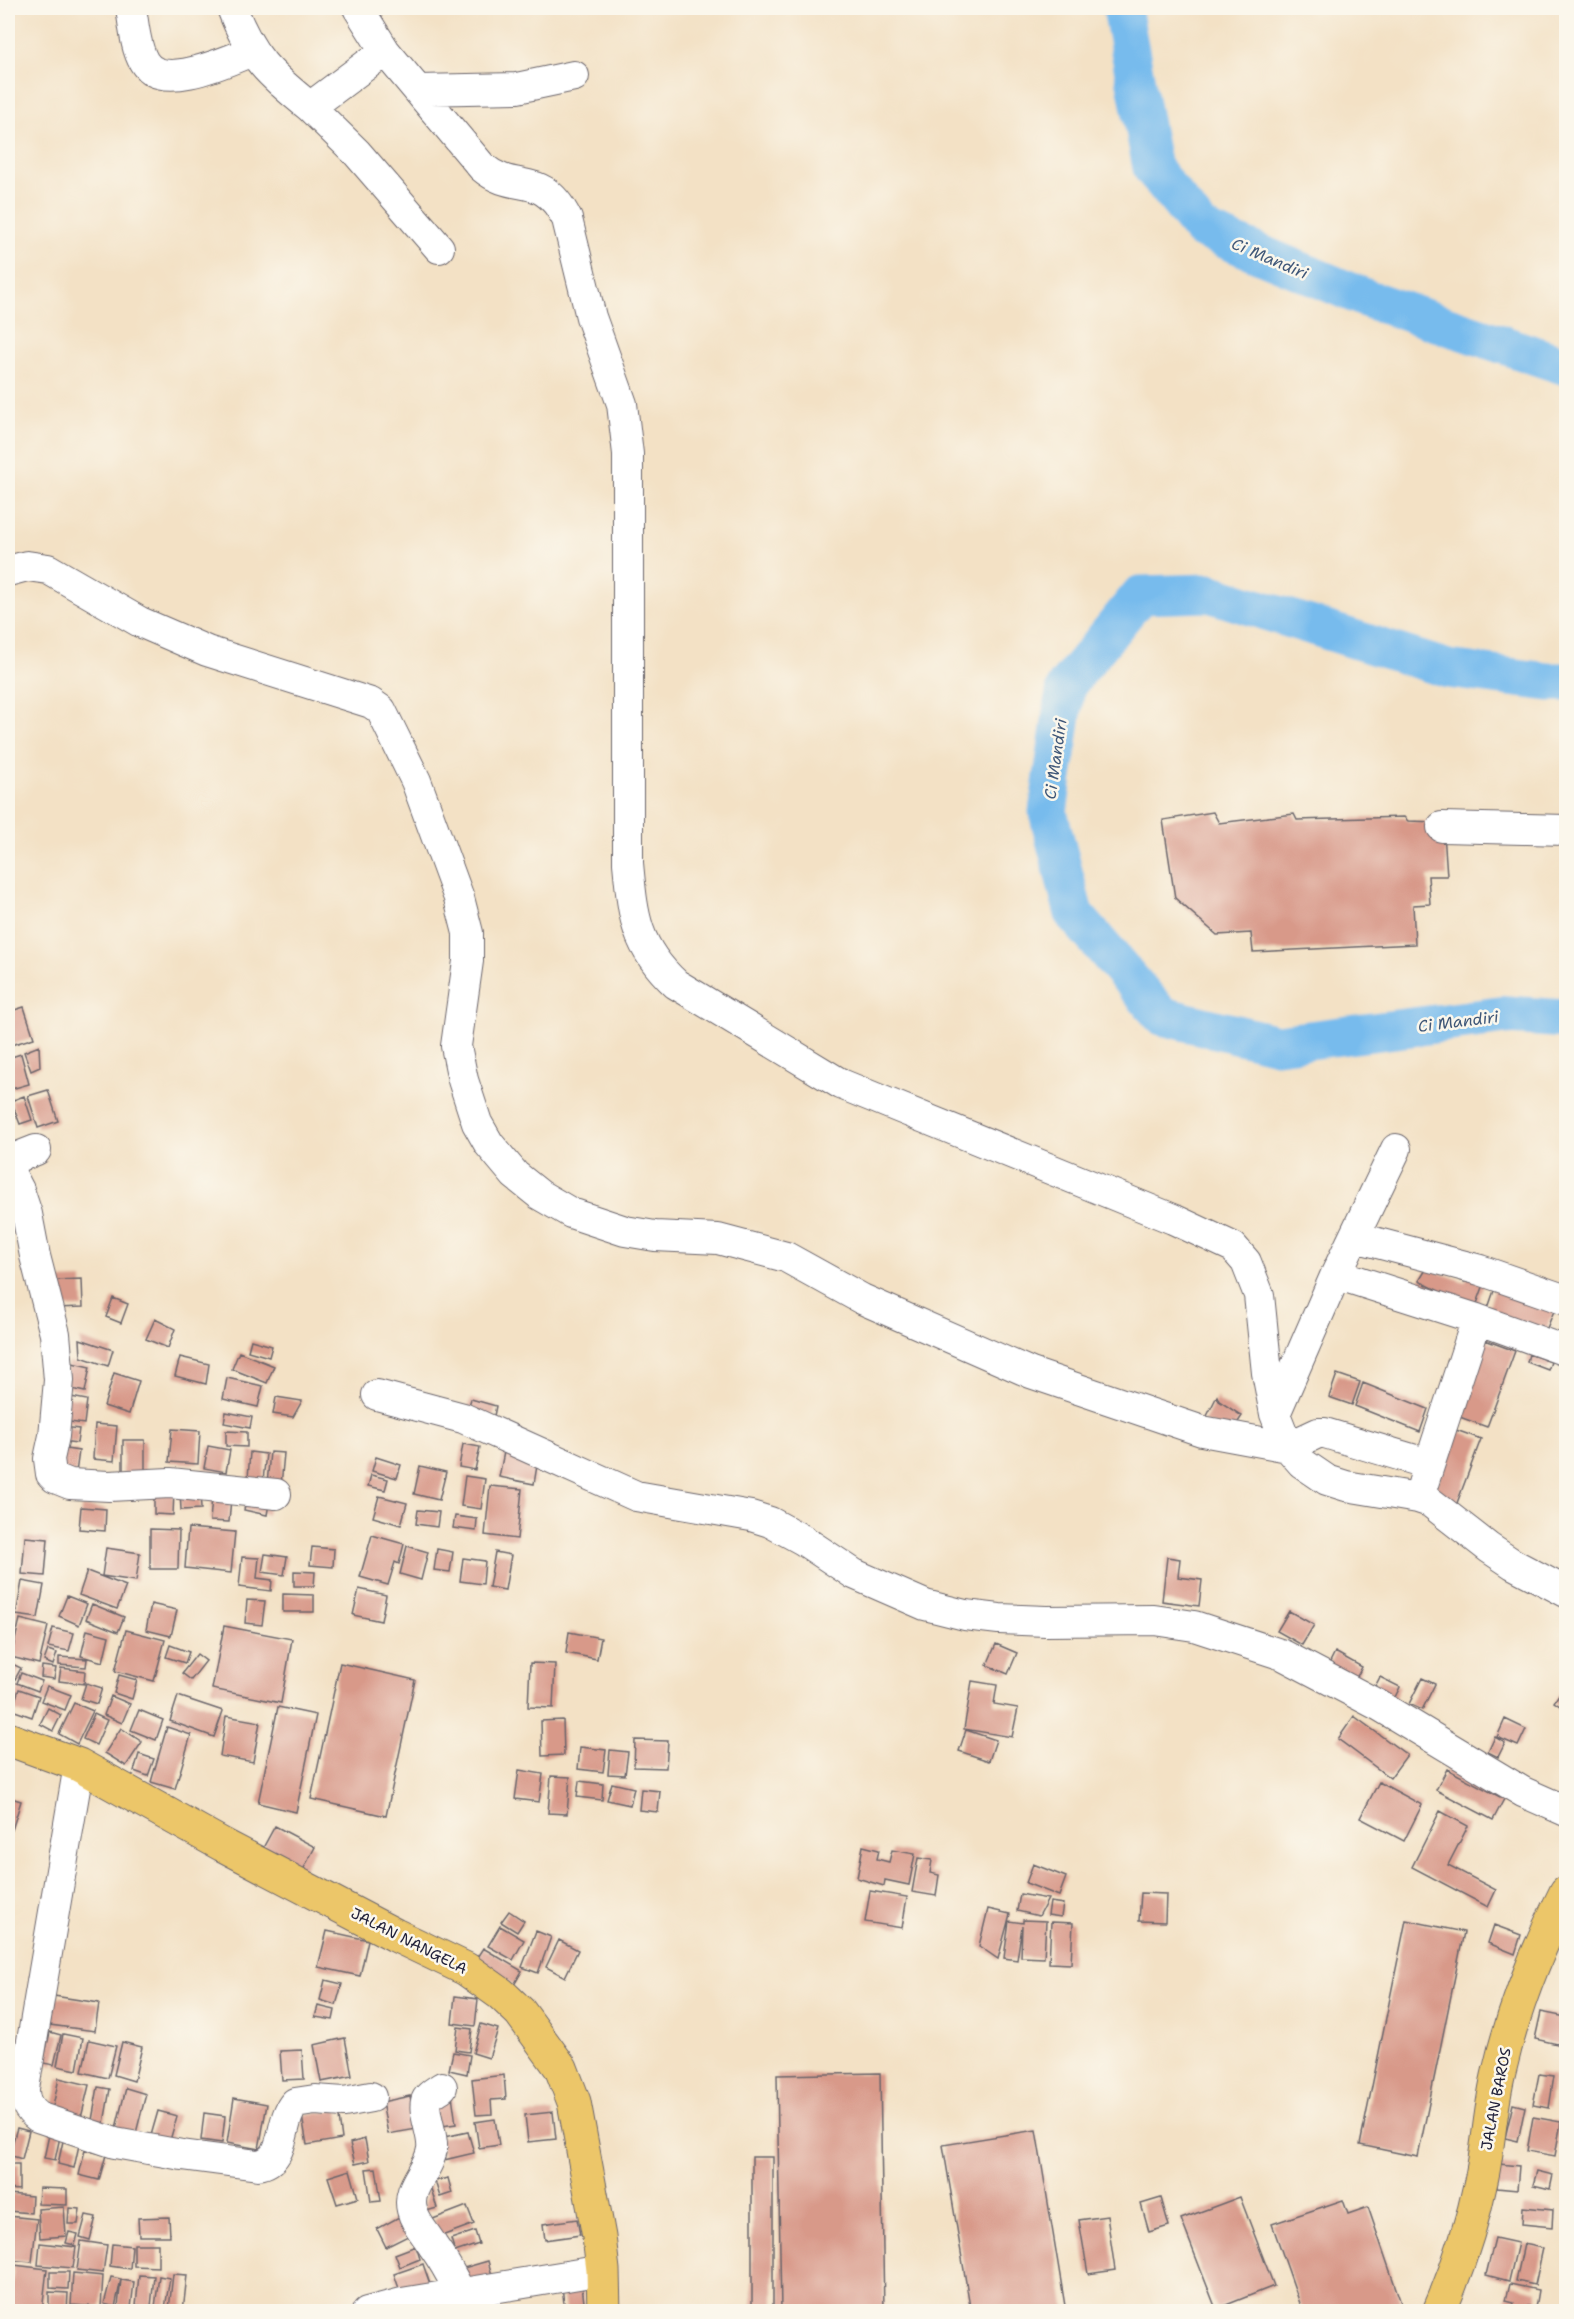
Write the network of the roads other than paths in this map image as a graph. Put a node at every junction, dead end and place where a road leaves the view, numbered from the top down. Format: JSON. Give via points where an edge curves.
{"nodes":[{"id":1,"x":131,"y":8,"type":"edge"},
{"id":2,"x":232,"y":8,"type":"edge"},
{"id":3,"x":358,"y":8,"type":"edge"},
{"id":4,"x":252,"y":51,"type":"junction"},
{"id":5,"x":385,"y":51,"type":"junction"},
{"id":6,"x":574,"y":76,"type":"dead end"},
{"id":7,"x":418,"y":90,"type":"junction"},
{"id":8,"x":310,"y":107,"type":"junction"},
{"id":9,"x":439,"y":248,"type":"dead end"},
{"id":10,"x":8,"y":570,"type":"edge"},
{"id":11,"x":1442,"y":827,"type":"dead end"},
{"id":12,"x":1566,"y":830,"type":"edge"},
{"id":13,"x":1396,"y":1149,"type":"dead end"},
{"id":14,"x":36,"y":1150,"type":"dead end"},
{"id":15,"x":8,"y":1161,"type":"edge"},
{"id":16,"x":8,"y":1169,"type":"edge"},
{"id":17,"x":1355,"y":1237,"type":"junction"},
{"id":18,"x":1336,"y":1274,"type":"junction"},
{"id":19,"x":1565,"y":1294,"type":"edge"},
{"id":20,"x":1477,"y":1319,"type":"junction"},
{"id":21,"x":1566,"y":1351,"type":"edge"},
{"id":22,"x":377,"y":1395,"type":"dead end"},
{"id":23,"x":1275,"y":1414,"type":"junction"},
{"id":24,"x":1288,"y":1447,"type":"junction"},
{"id":25,"x":1429,"y":1464,"type":"junction"},
{"id":26,"x":276,"y":1494,"type":"dead end"},
{"id":27,"x":1418,"y":1498,"type":"junction"},
{"id":28,"x":1566,"y":1592,"type":"edge"},
{"id":29,"x":8,"y":1739,"type":"edge"},
{"id":30,"x":79,"y":1765,"type":"junction"},
{"id":31,"x":1566,"y":1811,"type":"edge"},
{"id":32,"x":1566,"y":1892,"type":"edge"},
{"id":33,"x":442,"y":2087,"type":"dead end"},
{"id":34,"x":371,"y":2097,"type":"dead end"},
{"id":35,"x":603,"y":2270,"type":"junction"},
{"id":36,"x":461,"y":2294,"type":"junction"},
{"id":37,"x":376,"y":2310,"type":"edge"},
{"id":38,"x":604,"y":2312,"type":"edge"},
{"id":39,"x":1439,"y":2312,"type":"edge"}],
"edges":[{"from":1,"to":4,"type":"street","via":[[139,51],[152,72],[184,74]]},
{"from":2,"to":4,"type":"street"},
{"from":3,"to":5,"type":"street"},
{"from":4,"to":8,"type":"street","via":[[266,70]]},
{"from":5,"to":7,"type":"street"},
{"from":5,"to":8,"type":"street"},
{"from":6,"to":7,"type":"street","via":[[517,88]]},
{"from":7,"to":23,"type":"street","via":[[490,174],[539,187],[560,204],[591,317],[622,404],[628,454],[628,862],[635,919],[647,953],[676,984],[841,1084],[1233,1247],[1246,1262],[1259,1295]]},
{"from":8,"to":9,"type":"street","via":[[357,153]]},
{"from":10,"to":24,"type":"street","via":[[27,566],[48,569],[141,622],[207,651],[371,703],[381,710],[416,782],[468,933],[456,1046],[462,1080],[489,1144],[515,1175],[540,1195],[571,1213],[626,1231],[718,1239],[786,1257],[862,1299],[1031,1373],[1202,1431]]},
{"from":11,"to":12,"type":"street"},
{"from":13,"to":17,"type":"street"},
{"from":14,"to":15,"type":"street"},
{"from":16,"to":26,"type":"street","via":[[27,1214],[54,1334],[59,1380],[49,1459],[51,1474],[70,1484],[170,1483]]},
{"from":17,"to":18,"type":"street"},
{"from":17,"to":19,"type":"street"},
{"from":18,"to":20,"type":"street"},
{"from":18,"to":23,"type":"street"},
{"from":20,"to":21,"type":"street"},
{"from":20,"to":25,"type":"street"},
{"from":22,"to":31,"type":"street","via":[[463,1418],[636,1496],[770,1522],[854,1574],[925,1605],[999,1619],[1154,1620],[1194,1626],[1264,1648],[1380,1706],[1523,1792]]},
{"from":23,"to":24,"type":"street"},
{"from":24,"to":25,"type":"street","via":[[1325,1433]]},
{"from":24,"to":27,"type":"street","via":[[1302,1463],[1328,1480]]},
{"from":25,"to":27,"type":"street"},
{"from":27,"to":28,"type":"street","via":[[1445,1512],[1513,1564]]},
{"from":29,"to":30,"type":"main road","name":"JALAN NANGELA"},
{"from":30,"to":34,"type":"street","via":[[24,2088],[29,2110],[38,2117],[115,2143],[258,2165],[275,2157],[295,2103]]},
{"from":30,"to":35,"type":"main road","name":"JALAN NANGELA","via":[[223,1845],[466,1969],[514,2006],[561,2068],[574,2102]]},
{"from":32,"to":39,"type":"main road","name":"JALAN BAROS","via":[[1506,2042],[1481,2180],[1459,2260]]},
{"from":33,"to":36,"type":"street","via":[[427,2099],[432,2151],[416,2183],[411,2205],[416,2221]]},
{"from":35,"to":36,"type":"street"},
{"from":35,"to":38,"type":"main road","name":"JALAN NANGELA"},
{"from":36,"to":37,"type":"street"}]}
